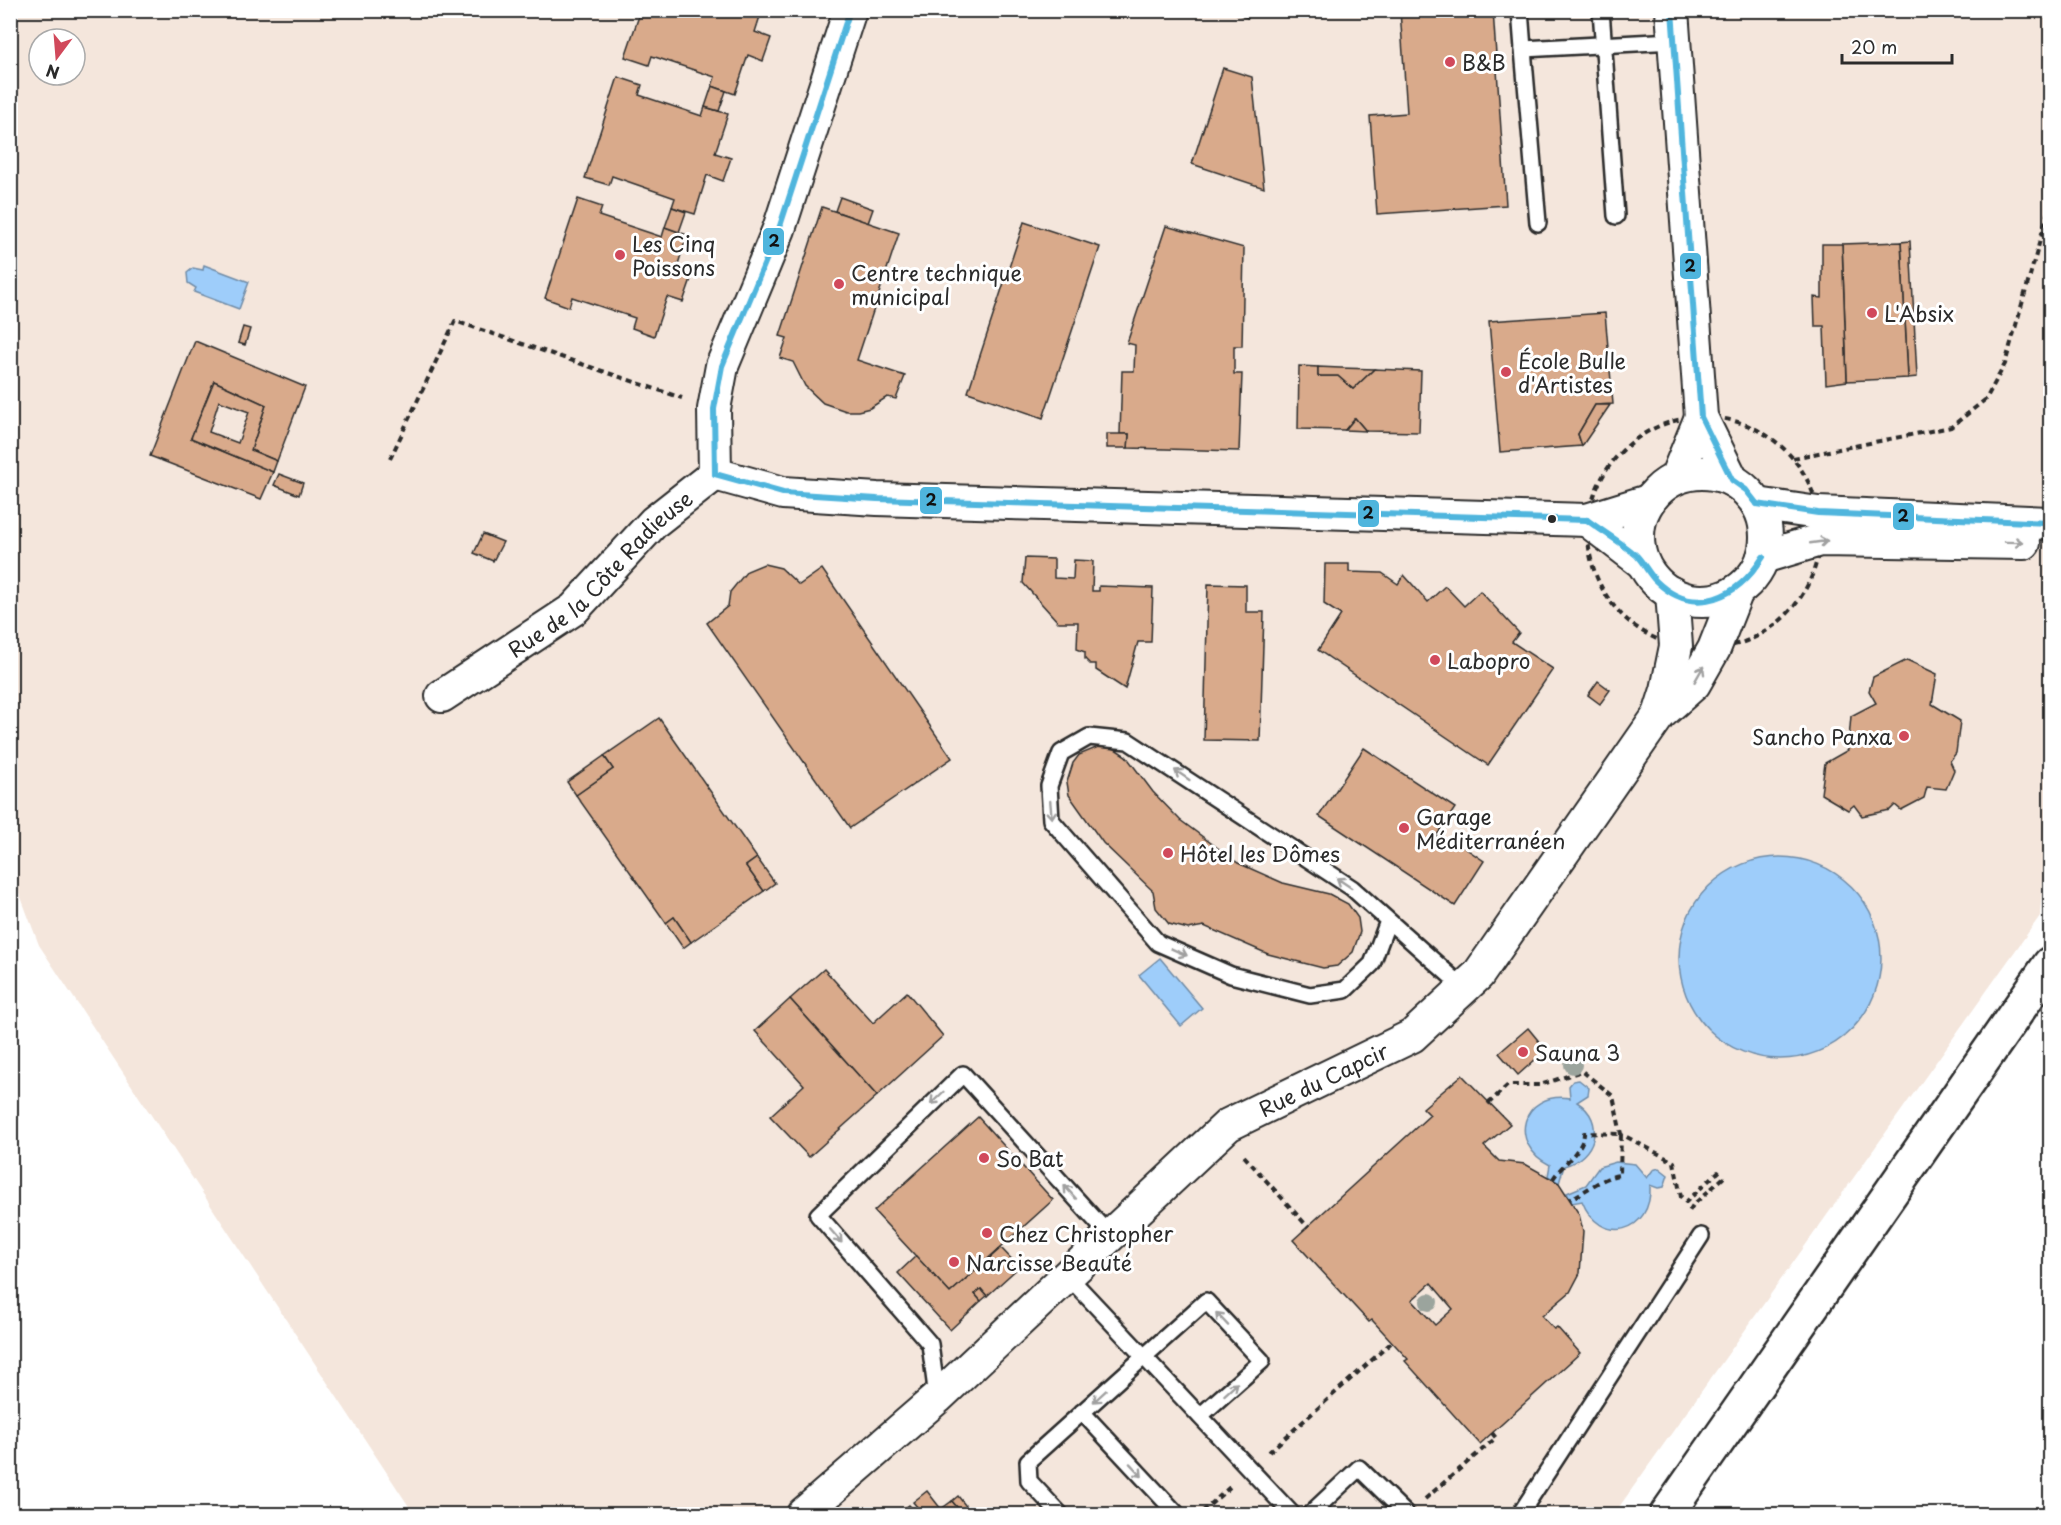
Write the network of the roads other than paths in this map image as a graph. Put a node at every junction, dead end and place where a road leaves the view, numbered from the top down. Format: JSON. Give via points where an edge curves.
{"nodes":[{"id":1,"x":850,"y":10,"type":"edge"},
{"id":2,"x":1520,"y":10,"type":"edge"},
{"id":3,"x":1601,"y":10,"type":"edge"},
{"id":4,"x":1672,"y":10,"type":"edge"},
{"id":5,"x":1674,"y":41,"type":"junction"},
{"id":6,"x":1603,"y":43,"type":"junction"},
{"id":7,"x":1523,"y":50,"type":"junction"},
{"id":8,"x":1616,"y":216,"type":"dead end"},
{"id":9,"x":1538,"y":223,"type":"dead end"},
{"id":10,"x":1701,"y":417,"type":"junction"},
{"id":11,"x":715,"y":474,"type":"junction"},
{"id":12,"x":1676,"y":478,"type":"junction"},
{"id":13,"x":1732,"y":480,"type":"junction"},
{"id":14,"x":1648,"y":501,"type":"junction"},
{"id":15,"x":1757,"y":504,"type":"junction"},
{"id":16,"x":1587,"y":520,"type":"junction"},
{"id":17,"x":2050,"y":523,"type":"edge"},
{"id":18,"x":1819,"y":526,"type":"junction"},
{"id":19,"x":2050,"y":543,"type":"edge"},
{"id":20,"x":1763,"y":557,"type":"junction"},
{"id":21,"x":1643,"y":562,"type":"junction"},
{"id":22,"x":1737,"y":591,"type":"junction"},
{"id":23,"x":1672,"y":593,"type":"junction"},
{"id":24,"x":442,"y":696,"type":"dead end"},
{"id":25,"x":1659,"y":715,"type":"junction"},
{"id":26,"x":1388,"y":921,"type":"junction"},
{"id":27,"x":2050,"y":964,"type":"edge"},
{"id":28,"x":1464,"y":988,"type":"junction"},
{"id":29,"x":1109,"y":1235,"type":"junction"},
{"id":30,"x":1701,"y":1236,"type":"dead end"},
{"id":31,"x":1066,"y":1274,"type":"junction"},
{"id":32,"x":1144,"y":1356,"type":"junction"},
{"id":33,"x":937,"y":1398,"type":"junction"},
{"id":34,"x":1082,"y":1412,"type":"junction"},
{"id":35,"x":1200,"y":1416,"type":"junction"},
{"id":36,"x":803,"y":1515,"type":"edge"},
{"id":37,"x":1060,"y":1515,"type":"edge"},
{"id":38,"x":1177,"y":1515,"type":"edge"},
{"id":39,"x":1292,"y":1515,"type":"edge"},
{"id":40,"x":1310,"y":1515,"type":"edge"},
{"id":41,"x":1406,"y":1515,"type":"edge"},
{"id":42,"x":1520,"y":1515,"type":"edge"},
{"id":43,"x":1667,"y":1515,"type":"edge"}],
"edges":[{"from":1,"to":11,"type":"street","via":[[779,229],[722,366],[714,409]]},
{"from":2,"to":7,"type":"lane"},
{"from":3,"to":6,"type":"lane"},
{"from":4,"to":5,"type":"street"},
{"from":5,"to":6,"type":"lane"},
{"from":5,"to":10,"type":"street"},
{"from":6,"to":7,"type":"lane"},
{"from":6,"to":8,"type":"lane"},
{"from":7,"to":9,"type":"lane"},
{"from":10,"to":12,"type":"street"},
{"from":10,"to":13,"type":"street"},
{"from":11,"to":16,"type":"street","name":"Rue de la Côte Radieuse","via":[[783,493],[877,499]]},
{"from":11,"to":24,"type":"street","name":"Rue de la Côte Radieuse","via":[[654,522],[574,609]]},
{"from":12,"to":13,"type":"street","via":[[1694,473]]},
{"from":12,"to":14,"type":"street"},
{"from":13,"to":15,"type":"street"},
{"from":14,"to":16,"type":"street","name":"Rue de la Côte Radieuse"},
{"from":14,"to":21,"type":"street","via":[[1640,521],[1638,542]]},
{"from":15,"to":18,"type":"street"},
{"from":15,"to":20,"type":"street","via":[[1764,521]]},
{"from":16,"to":21,"type":"street"},
{"from":17,"to":18,"type":"street"},
{"from":18,"to":19,"type":"street","one_way":true},
{"from":18,"to":20,"type":"street"},
{"from":20,"to":22,"type":"street","via":[[1753,576]]},
{"from":21,"to":23,"type":"street","via":[[1655,580]]},
{"from":22,"to":23,"type":"street","via":[[1705,601]]},
{"from":25,"to":22,"type":"street","name":"Rue du Capcir","one_way":true,"via":[[1694,684],[1714,649]]},
{"from":23,"to":25,"type":"street","name":"Rue du Capcir","via":[[1676,646]]},
{"from":25,"to":28,"type":"street","name":"Rue du Capcir","via":[[1478,975]]},
{"from":26,"to":26,"type":"lane","one_way":true,"via":[[1352,888],[1128,741],[1089,737],[1061,753],[1049,786],[1051,820],[1158,943],[1231,975],[1310,995],[1345,990],[1372,963]]},
{"from":26,"to":28,"type":"lane"},
{"from":27,"to":43,"type":"street"},
{"from":28,"to":29,"type":"street","name":"Rue du Capcir","via":[[1412,1036],[1228,1125]]},
{"from":29,"to":31,"type":"street","name":"Rue du Capcir"},
{"from":29,"to":33,"type":"lane","one_way":true,"via":[[963,1074],[818,1215],[930,1344]]},
{"from":30,"to":42,"type":"lane"},
{"from":31,"to":32,"type":"lane"},
{"from":31,"to":33,"type":"street","name":"Rue du Capcir"},
{"from":32,"to":34,"type":"lane","one_way":true},
{"from":32,"to":35,"type":"lane"},
{"from":35,"to":32,"type":"lane","one_way":true,"via":[[1262,1361],[1206,1301]]},
{"from":33,"to":36,"type":"street","name":"Rue du Capcir"},
{"from":34,"to":37,"type":"lane","via":[[1028,1461],[1029,1481]]},
{"from":34,"to":38,"type":"lane","one_way":true},
{"from":35,"to":39,"type":"lane"},
{"from":40,"to":41,"type":"lane","via":[[1359,1468]]}]}
